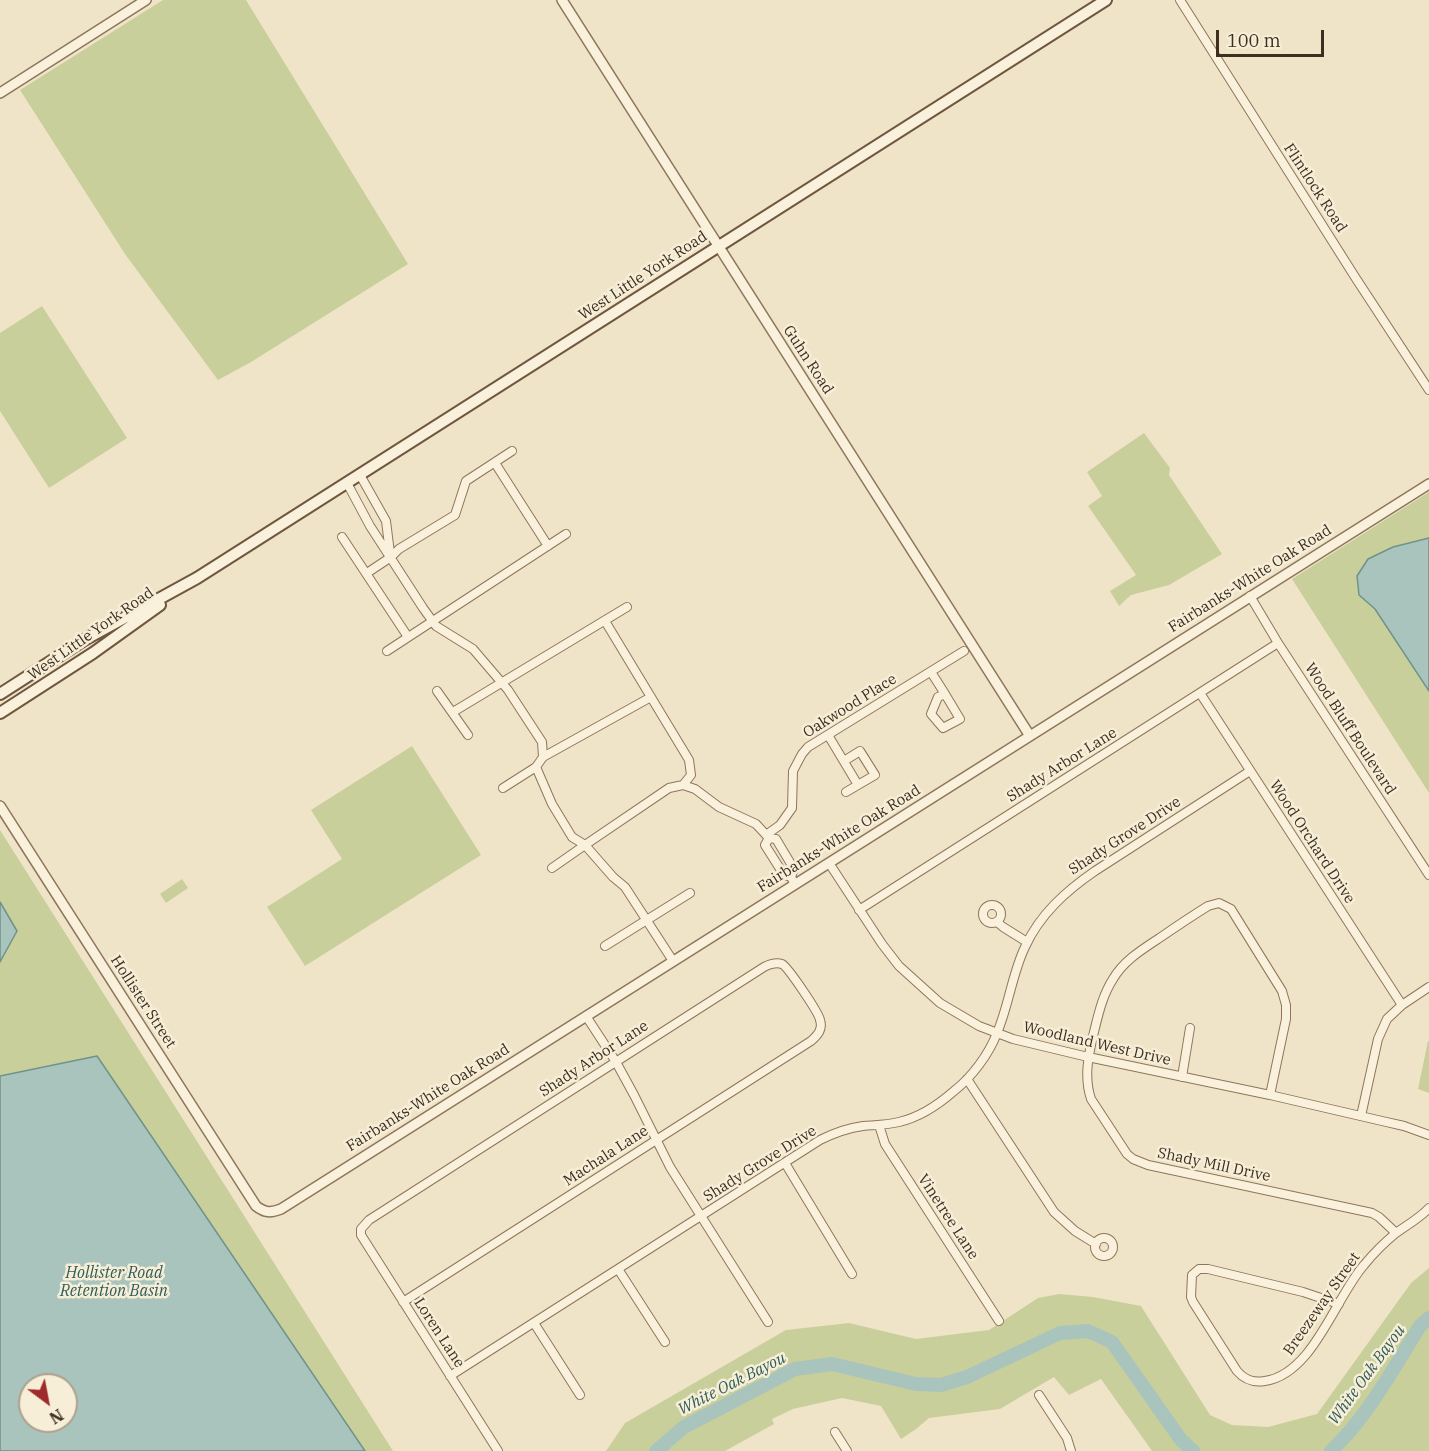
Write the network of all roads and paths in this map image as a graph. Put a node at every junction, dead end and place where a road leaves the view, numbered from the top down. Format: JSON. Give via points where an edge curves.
{"nodes":[{"id":1,"x":146,"y":0,"type":"edge"},
{"id":2,"x":562,"y":0,"type":"edge"},
{"id":3,"x":1106,"y":0,"type":"edge"},
{"id":4,"x":1180,"y":0,"type":"edge"},
{"id":5,"x":0,"y":93,"type":"edge"},
{"id":6,"x":717,"y":246,"type":"junction"},
{"id":7,"x":1429,"y":390,"type":"edge"},
{"id":8,"x":512,"y":451,"type":"dead end"},
{"id":9,"x":495,"y":463,"type":"junction"},
{"id":10,"x":360,"y":475,"type":"junction"},
{"id":11,"x":347,"y":483,"type":"junction"},
{"id":12,"x":1429,"y":484,"type":"edge"},
{"id":13,"x":566,"y":534,"type":"dead end"},
{"id":14,"x":342,"y":537,"type":"dead end"},
{"id":15,"x":548,"y":546,"type":"junction"},
{"id":16,"x":390,"y":557,"type":"junction"},
{"id":17,"x":367,"y":573,"type":"junction"},
{"id":18,"x":197,"y":578,"type":"junction"},
{"id":19,"x":1250,"y":596,"type":"junction"},
{"id":20,"x":627,"y":607,"type":"dead end"},
{"id":21,"x":433,"y":621,"type":"junction"},
{"id":22,"x":605,"y":621,"type":"junction"},
{"id":23,"x":408,"y":637,"type":"junction"},
{"id":24,"x":1278,"y":643,"type":"junction"},
{"id":25,"x":387,"y":651,"type":"dead end"},
{"id":26,"x":964,"y":651,"type":"dead end"},
{"id":27,"x":931,"y":672,"type":"junction"},
{"id":28,"x":501,"y":682,"type":"junction"},
{"id":29,"x":437,"y":691,"type":"dead end"},
{"id":30,"x":1200,"y":693,"type":"junction"},
{"id":31,"x":0,"y":694,"type":"edge"},
{"id":32,"x":945,"y":694,"type":"dead end"},
{"id":33,"x":651,"y":697,"type":"junction"},
{"id":34,"x":453,"y":712,"type":"junction"},
{"id":35,"x":0,"y":713,"type":"edge"},
{"id":36,"x":468,"y":735,"type":"dead end"},
{"id":37,"x":828,"y":735,"type":"junction"},
{"id":38,"x":1030,"y":736,"type":"junction"},
{"id":39,"x":543,"y":757,"type":"junction"},
{"id":40,"x":844,"y":761,"type":"junction"},
{"id":41,"x":536,"y":767,"type":"junction"},
{"id":42,"x":1250,"y":771,"type":"junction"},
{"id":43,"x":683,"y":785,"type":"junction"},
{"id":44,"x":858,"y":785,"type":"junction"},
{"id":45,"x":503,"y":788,"type":"dead end"},
{"id":46,"x":846,"y":792,"type":"dead end"},
{"id":47,"x":0,"y":806,"type":"edge"},
{"id":48,"x":767,"y":836,"type":"junction"},
{"id":49,"x":585,"y":845,"type":"junction"},
{"id":50,"x":829,"y":863,"type":"junction"},
{"id":51,"x":552,"y":868,"type":"dead end"},
{"id":52,"x":1429,"y":875,"type":"edge"},
{"id":53,"x":793,"y":880,"type":"junction"},
{"id":54,"x":690,"y":893,"type":"dead end"},
{"id":55,"x":859,"y":910,"type":"junction"},
{"id":56,"x":647,"y":920,"type":"junction"},
{"id":57,"x":997,"y":922,"type":"dead end"},
{"id":58,"x":1027,"y":942,"type":"junction"},
{"id":59,"x":605,"y":946,"type":"dead end"},
{"id":60,"x":673,"y":962,"type":"junction"},
{"id":61,"x":1429,"y":987,"type":"edge"},
{"id":62,"x":1402,"y":1005,"type":"junction"},
{"id":63,"x":586,"y":1016,"type":"junction"},
{"id":64,"x":1190,"y":1028,"type":"dead end"},
{"id":65,"x":821,"y":1029,"type":"joint"},
{"id":66,"x":997,"y":1034,"type":"junction"},
{"id":67,"x":1088,"y":1057,"type":"junction"},
{"id":68,"x":616,"y":1062,"type":"junction"},
{"id":69,"x":1182,"y":1077,"type":"junction"},
{"id":70,"x":967,"y":1079,"type":"junction"},
{"id":71,"x":1270,"y":1095,"type":"junction"},
{"id":72,"x":1361,"y":1116,"type":"junction"},
{"id":73,"x":879,"y":1125,"type":"junction"},
{"id":74,"x":1429,"y":1135,"type":"edge"},
{"id":75,"x":657,"y":1140,"type":"junction"},
{"id":76,"x":785,"y":1163,"type":"junction"},
{"id":77,"x":1429,"y":1208,"type":"edge"},
{"id":78,"x":263,"y":1212,"type":"joint"},
{"id":79,"x":701,"y":1216,"type":"junction"},
{"id":80,"x":361,"y":1229,"type":"joint"},
{"id":81,"x":1396,"y":1233,"type":"junction"},
{"id":82,"x":1096,"y":1244,"type":"dead end"},
{"id":83,"x":618,"y":1269,"type":"junction"},
{"id":84,"x":852,"y":1274,"type":"dead end"},
{"id":85,"x":403,"y":1302,"type":"junction"},
{"id":86,"x":1339,"y":1304,"type":"junction"},
{"id":87,"x":999,"y":1321,"type":"dead end"},
{"id":88,"x":768,"y":1322,"type":"dead end"},
{"id":89,"x":534,"y":1323,"type":"junction"},
{"id":90,"x":665,"y":1342,"type":"dead end"},
{"id":91,"x":450,"y":1376,"type":"junction"},
{"id":92,"x":580,"y":1395,"type":"dead end"},
{"id":93,"x":1039,"y":1395,"type":"dead end"},
{"id":94,"x":835,"y":1432,"type":"dead end"},
{"id":95,"x":498,"y":1451,"type":"edge"},
{"id":96,"x":847,"y":1451,"type":"edge"},
{"id":97,"x":1071,"y":1451,"type":"edge"}],
"edges":[{"from":1,"to":5,"type":"street"},
{"from":2,"to":6,"type":"street","name":"Guhn Road"},
{"from":3,"to":6,"type":"main road","name":"West Little York Road"},
{"from":4,"to":7,"type":"street","name":"Flintlock Road"},
{"from":6,"to":10,"type":"main road","name":"West Little York Road"},
{"from":6,"to":38,"type":"street","name":"Guhn Road"},
{"from":8,"to":9,"type":"street"},
{"from":9,"to":15,"type":"street"},
{"from":9,"to":16,"type":"street","via":[[466,481],[455,515]]},
{"from":10,"to":11,"type":"main road","name":"West Little York Road"},
{"from":10,"to":16,"type":"street","via":[[386,521]]},
{"from":11,"to":16,"type":"street"},
{"from":11,"to":18,"type":"main road","name":"West Little York Road"},
{"from":12,"to":19,"type":"street","name":"Fairbanks-White Oak Road"},
{"from":13,"to":15,"type":"street"},
{"from":14,"to":17,"type":"street"},
{"from":15,"to":21,"type":"street"},
{"from":16,"to":17,"type":"street"},
{"from":16,"to":21,"type":"street"},
{"from":17,"to":23,"type":"street"},
{"from":18,"to":31,"type":"main road","name":"West Little York Road","via":[[84,640]]},
{"from":18,"to":35,"type":"main road","name":"West Little York Road","via":[[93,653]]},
{"from":19,"to":24,"type":"street","name":"Wood Bluff Boulevard"},
{"from":19,"to":38,"type":"street","name":"Fairbanks-White Oak Road"},
{"from":20,"to":22,"type":"street"},
{"from":21,"to":23,"type":"street"},
{"from":21,"to":28,"type":"street","via":[[472,649]]},
{"from":22,"to":28,"type":"street"},
{"from":22,"to":33,"type":"street"},
{"from":23,"to":25,"type":"street"},
{"from":24,"to":30,"type":"street","name":"Shady Arbor Lane"},
{"from":24,"to":52,"type":"street","name":"Wood Bluff Boulevard"},
{"from":26,"to":27,"type":"street","name":"Oakwood Place"},
{"from":27,"to":32,"type":"street"},
{"from":27,"to":37,"type":"street","name":"Oakwood Place"},
{"from":28,"to":34,"type":"street"},
{"from":28,"to":39,"type":"street","via":[[542,742]]},
{"from":29,"to":34,"type":"street"},
{"from":30,"to":42,"type":"street","name":"Wood Orchard Drive"},
{"from":30,"to":55,"type":"street","name":"Shady Arbor Lane"},
{"from":33,"to":39,"type":"street"},
{"from":33,"to":43,"type":"street","via":[[689,760],[691,775]]},
{"from":34,"to":36,"type":"street"},
{"from":37,"to":40,"type":"street"},
{"from":37,"to":48,"type":"street","name":"Oakwood Place","via":[[802,754],[793,771],[792,807]]},
{"from":38,"to":50,"type":"street","name":"Fairbanks-White Oak Road"},
{"from":39,"to":41,"type":"street"},
{"from":40,"to":44,"type":"street"},
{"from":40,"to":44,"type":"street","via":[[860,751],[875,775]]},
{"from":41,"to":45,"type":"street"},
{"from":41,"to":49,"type":"street","via":[[558,816],[572,837]]},
{"from":42,"to":58,"type":"street","name":"Shady Grove Drive","via":[[1080,881],[1044,915]]},
{"from":42,"to":62,"type":"street","name":"Wood Orchard Drive"},
{"from":43,"to":48,"type":"street","via":[[756,824]]},
{"from":43,"to":49,"type":"street","via":[[669,788]]},
{"from":44,"to":46,"type":"street"},
{"from":47,"to":78,"type":"street","name":"Hollister Street"},
{"from":48,"to":53,"type":"street","via":[[765,844],[784,875]]},
{"from":48,"to":53,"type":"street","via":[[776,839],[794,869]]},
{"from":49,"to":51,"type":"street"},
{"from":49,"to":56,"type":"street","via":[[625,887]]},
{"from":50,"to":53,"type":"street","name":"Fairbanks-White Oak Road"},
{"from":50,"to":55,"type":"street","name":"Woodland West Drive"},
{"from":53,"to":60,"type":"street","name":"Fairbanks-White Oak Road"},
{"from":54,"to":56,"type":"street"},
{"from":55,"to":66,"type":"street","name":"Woodland West Drive","via":[[889,954],[921,987],[940,1003]]},
{"from":56,"to":59,"type":"street"},
{"from":56,"to":60,"type":"street"},
{"from":57,"to":58,"type":"street"},
{"from":58,"to":66,"type":"street","name":"Shady Grove Drive"},
{"from":60,"to":63,"type":"street","name":"Fairbanks-White Oak Road"},
{"from":61,"to":62,"type":"street"},
{"from":62,"to":72,"type":"street","via":[[1380,1032]]},
{"from":63,"to":68,"type":"street"},
{"from":63,"to":78,"type":"street","name":"Fairbanks-White Oak Road","via":[[281,1209]]},
{"from":64,"to":69,"type":"street"},
{"from":65,"to":68,"type":"street","name":"Shady Arbor Lane","via":[[820,1018],[789,971],[776,963]]},
{"from":65,"to":75,"type":"street","name":"Machala Lane","via":[[811,1041]]},
{"from":66,"to":67,"type":"street","name":"Woodland West Drive"},
{"from":66,"to":70,"type":"street","name":"Shady Grove Drive"},
{"from":67,"to":69,"type":"street","name":"Woodland West Drive"},
{"from":67,"to":71,"type":"street","name":"Shady Mill Drive","via":[[1102,1001],[1118,971],[1136,953],[1208,906],[1219,903],[1231,909],[1282,991],[1287,1011]]},
{"from":67,"to":81,"type":"street","name":"Shady Mill Drive","via":[[1091,1100],[1133,1159],[1372,1213]]},
{"from":68,"to":75,"type":"street"},
{"from":68,"to":80,"type":"street","name":"Shady Arbor Lane","via":[[369,1220]]},
{"from":69,"to":71,"type":"street","name":"Woodland West Drive"},
{"from":70,"to":73,"type":"street","name":"Shady Grove Drive","via":[[926,1112],[905,1121]]},
{"from":70,"to":82,"type":"street","via":[[1054,1212]]},
{"from":71,"to":72,"type":"street","name":"Woodland West Drive"},
{"from":72,"to":74,"type":"street","name":"Woodland West Drive"},
{"from":73,"to":76,"type":"street","name":"Shady Grove Drive","via":[[839,1132]]},
{"from":73,"to":87,"type":"street","name":"Vinetree Lane","via":[[885,1144]]},
{"from":75,"to":79,"type":"street"},
{"from":75,"to":85,"type":"street","name":"Machala Lane"},
{"from":76,"to":79,"type":"street","name":"Shady Grove Drive"},
{"from":76,"to":84,"type":"street"},
{"from":77,"to":81,"type":"street","name":"Breezeway Street"},
{"from":79,"to":83,"type":"street","name":"Shady Grove Drive"},
{"from":79,"to":88,"type":"street"},
{"from":80,"to":85,"type":"street","name":"Loren Lane"},
{"from":81,"to":86,"type":"street","name":"Breezeway Street","via":[[1360,1269]]},
{"from":83,"to":89,"type":"street","name":"Shady Grove Drive"},
{"from":83,"to":90,"type":"street"},
{"from":85,"to":91,"type":"street","name":"Loren Lane"},
{"from":86,"to":86,"type":"street","name":"Breezeway Street","via":[[1294,1368],[1275,1379],[1253,1382],[1236,1371],[1193,1302],[1192,1275],[1199,1269],[1208,1269]]},
{"from":89,"to":91,"type":"street","name":"Shady Grove Drive"},
{"from":89,"to":92,"type":"street"},
{"from":91,"to":95,"type":"street","name":"Loren Lane"},
{"from":93,"to":97,"type":"street"},
{"from":94,"to":96,"type":"street"}]}
